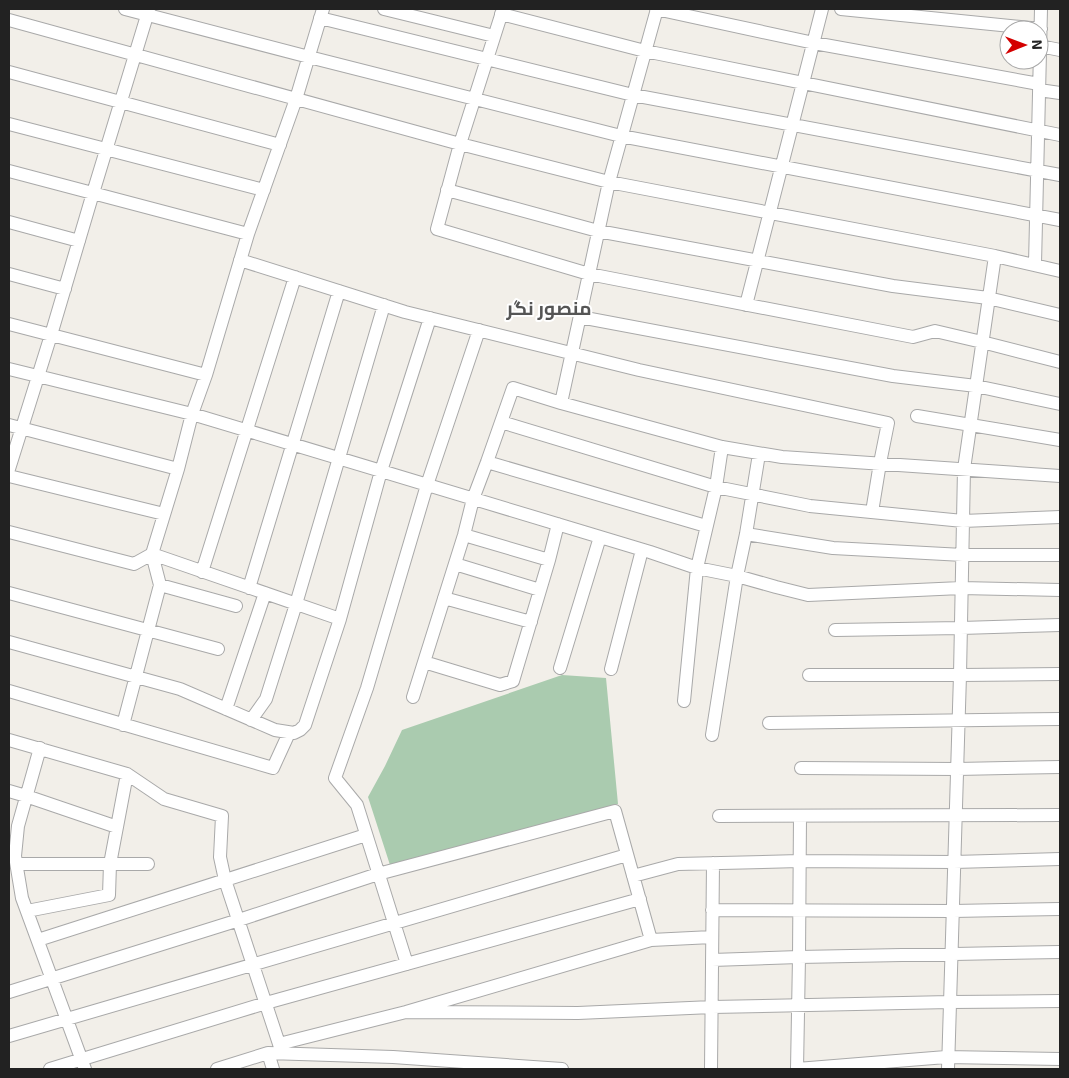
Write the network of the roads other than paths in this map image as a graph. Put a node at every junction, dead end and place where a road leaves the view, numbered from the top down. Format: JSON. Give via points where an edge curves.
{"nodes":[{"id":1,"x":125,"y":9,"type":"edge"},
{"id":2,"x":384,"y":9,"type":"edge"},
{"id":3,"x":656,"y":9,"type":"edge"},
{"id":4,"x":822,"y":9,"type":"edge"},
{"id":5,"x":841,"y":9,"type":"edge"},
{"id":6,"x":322,"y":11,"type":"edge"},
{"id":7,"x":502,"y":11,"type":"edge"},
{"id":8,"x":148,"y":12,"type":"edge"},
{"id":9,"x":9,"y":20,"type":"edge"},
{"id":10,"x":999,"y":24,"type":"edge"},
{"id":11,"x":494,"y":36,"type":"junction"},
{"id":12,"x":814,"y":43,"type":"junction"},
{"id":13,"x":645,"y":51,"type":"junction"},
{"id":14,"x":135,"y":55,"type":"junction"},
{"id":15,"x":308,"y":57,"type":"junction"},
{"id":16,"x":487,"y":59,"type":"junction"},
{"id":17,"x":1039,"y":70,"type":"edge"},
{"id":18,"x":9,"y":72,"type":"edge"},
{"id":19,"x":803,"y":83,"type":"junction"},
{"id":20,"x":1039,"y":87,"type":"junction"},
{"id":21,"x":633,"y":94,"type":"junction"},
{"id":22,"x":1060,"y":94,"type":"edge"},
{"id":23,"x":296,"y":99,"type":"junction"},
{"id":24,"x":474,"y":99,"type":"junction"},
{"id":25,"x":121,"y":102,"type":"junction"},
{"id":26,"x":9,"y":124,"type":"edge"},
{"id":27,"x":792,"y":125,"type":"junction"},
{"id":28,"x":1038,"y":131,"type":"junction"},
{"id":29,"x":1060,"y":135,"type":"edge"},
{"id":30,"x":622,"y":136,"type":"junction"},
{"id":31,"x":280,"y":144,"type":"junction"},
{"id":32,"x":460,"y":144,"type":"junction"},
{"id":33,"x":106,"y":150,"type":"junction"},
{"id":34,"x":782,"y":167,"type":"junction"},
{"id":35,"x":9,"y":171,"type":"edge"},
{"id":36,"x":1037,"y":171,"type":"junction"},
{"id":37,"x":1060,"y":176,"type":"edge"},
{"id":38,"x":609,"y":182,"type":"junction"},
{"id":39,"x":264,"y":190,"type":"junction"},
{"id":40,"x":447,"y":190,"type":"junction"},
{"id":41,"x":93,"y":193,"type":"junction"},
{"id":42,"x":770,"y":213,"type":"junction"},
{"id":43,"x":1036,"y":216,"type":"junction"},
{"id":44,"x":1060,"y":220,"type":"edge"},
{"id":45,"x":9,"y":222,"type":"edge"},
{"id":46,"x":598,"y":231,"type":"junction"},
{"id":47,"x":248,"y":234,"type":"junction"},
{"id":48,"x":79,"y":241,"type":"junction"},
{"id":49,"x":995,"y":256,"type":"junction"},
{"id":50,"x":240,"y":260,"type":"junction"},
{"id":51,"x":757,"y":260,"type":"junction"},
{"id":52,"x":1035,"y":264,"type":"junction"},
{"id":53,"x":1060,"y":271,"type":"edge"},
{"id":54,"x":9,"y":274,"type":"edge"},
{"id":55,"x":589,"y":274,"type":"junction"},
{"id":56,"x":295,"y":277,"type":"junction"},
{"id":57,"x":65,"y":289,"type":"junction"},
{"id":58,"x":339,"y":291,"type":"junction"},
{"id":59,"x":988,"y":298,"type":"junction"},
{"id":60,"x":746,"y":304,"type":"junction"},
{"id":61,"x":384,"y":305,"type":"junction"},
{"id":62,"x":1060,"y":315,"type":"edge"},
{"id":63,"x":580,"y":317,"type":"junction"},
{"id":64,"x":430,"y":318,"type":"junction"},
{"id":65,"x":9,"y":324,"type":"edge"},
{"id":66,"x":479,"y":330,"type":"junction"},
{"id":67,"x":52,"y":334,"type":"junction"},
{"id":68,"x":982,"y":342,"type":"junction"},
{"id":69,"x":572,"y":353,"type":"junction"},
{"id":70,"x":1060,"y":362,"type":"edge"},
{"id":71,"x":9,"y":369,"type":"edge"},
{"id":72,"x":206,"y":375,"type":"junction"},
{"id":73,"x":38,"y":376,"type":"junction"},
{"id":74,"x":976,"y":386,"type":"junction"},
{"id":75,"x":561,"y":403,"type":"junction"},
{"id":76,"x":1060,"y":404,"type":"edge"},
{"id":77,"x":192,"y":414,"type":"junction"},
{"id":78,"x":917,"y":416,"type":"dead end"},
{"id":79,"x":501,"y":422,"type":"junction"},
{"id":80,"x":970,"y":425,"type":"junction"},
{"id":81,"x":15,"y":427,"type":"edge"},
{"id":82,"x":247,"y":430,"type":"junction"},
{"id":83,"x":1060,"y":440,"type":"edge"},
{"id":84,"x":292,"y":444,"type":"junction"},
{"id":85,"x":722,"y":447,"type":"junction"},
{"id":86,"x":759,"y":454,"type":"junction"},
{"id":87,"x":339,"y":458,"type":"junction"},
{"id":88,"x":487,"y":462,"type":"junction"},
{"id":89,"x":880,"y":463,"type":"junction"},
{"id":90,"x":178,"y":468,"type":"junction"},
{"id":91,"x":9,"y":469,"type":"edge"},
{"id":92,"x":964,"y":469,"type":"junction"},
{"id":93,"x":381,"y":471,"type":"junction"},
{"id":94,"x":9,"y":476,"type":"edge"},
{"id":95,"x":1060,"y":476,"type":"edge"},
{"id":96,"x":427,"y":485,"type":"junction"},
{"id":97,"x":716,"y":487,"type":"junction"},
{"id":98,"x":752,"y":494,"type":"junction"},
{"id":99,"x":473,"y":499,"type":"junction"},
{"id":100,"x":872,"y":512,"type":"junction"},
{"id":101,"x":164,"y":514,"type":"junction"},
{"id":102,"x":1060,"y":517,"type":"edge"},
{"id":103,"x":964,"y":521,"type":"junction"},
{"id":104,"x":558,"y":524,"type":"junction"},
{"id":105,"x":706,"y":526,"type":"junction"},
{"id":106,"x":9,"y":532,"type":"edge"},
{"id":107,"x":746,"y":534,"type":"junction"},
{"id":108,"x":464,"y":535,"type":"junction"},
{"id":109,"x":600,"y":537,"type":"junction"},
{"id":110,"x":642,"y":550,"type":"junction"},
{"id":111,"x":152,"y":554,"type":"junction"},
{"id":112,"x":963,"y":555,"type":"junction"},
{"id":113,"x":1060,"y":555,"type":"edge"},
{"id":114,"x":549,"y":560,"type":"junction"},
{"id":115,"x":455,"y":564,"type":"junction"},
{"id":116,"x":697,"y":568,"type":"junction"},
{"id":117,"x":202,"y":572,"type":"junction"},
{"id":118,"x":737,"y":576,"type":"junction"},
{"id":119,"x":160,"y":585,"type":"junction"},
{"id":120,"x":249,"y":588,"type":"junction"},
{"id":121,"x":961,"y":588,"type":"junction"},
{"id":122,"x":540,"y":590,"type":"junction"},
{"id":123,"x":1060,"y":590,"type":"edge"},
{"id":124,"x":9,"y":593,"type":"edge"},
{"id":125,"x":265,"y":593,"type":"junction"},
{"id":126,"x":444,"y":598,"type":"junction"},
{"id":127,"x":296,"y":604,"type":"junction"},
{"id":128,"x":236,"y":606,"type":"dead end"},
{"id":129,"x":340,"y":620,"type":"junction"},
{"id":130,"x":530,"y":622,"type":"junction"},
{"id":131,"x":1060,"y":625,"type":"edge"},
{"id":132,"x":961,"y":628,"type":"junction"},
{"id":133,"x":148,"y":630,"type":"junction"},
{"id":134,"x":835,"y":630,"type":"dead end"},
{"id":135,"x":9,"y":642,"type":"edge"},
{"id":136,"x":218,"y":648,"type":"dead end"},
{"id":137,"x":424,"y":662,"type":"junction"},
{"id":138,"x":560,"y":668,"type":"dead end"},
{"id":139,"x":611,"y":669,"type":"dead end"},
{"id":140,"x":809,"y":674,"type":"dead end"},
{"id":141,"x":1060,"y":674,"type":"edge"},
{"id":142,"x":960,"y":675,"type":"junction"},
{"id":143,"x":136,"y":677,"type":"junction"},
{"id":144,"x":9,"y":692,"type":"edge"},
{"id":145,"x":414,"y":697,"type":"dead end"},
{"id":146,"x":684,"y":701,"type":"dead end"},
{"id":147,"x":226,"y":709,"type":"junction"},
{"id":148,"x":1060,"y":719,"type":"edge"},
{"id":149,"x":250,"y":720,"type":"junction"},
{"id":150,"x":958,"y":721,"type":"junction"},
{"id":151,"x":769,"y":723,"type":"dead end"},
{"id":152,"x":123,"y":724,"type":"junction"},
{"id":153,"x":289,"y":733,"type":"junction"},
{"id":154,"x":712,"y":735,"type":"dead end"},
{"id":155,"x":9,"y":740,"type":"edge"},
{"id":156,"x":40,"y":748,"type":"junction"},
{"id":157,"x":1060,"y":767,"type":"edge"},
{"id":158,"x":800,"y":768,"type":"dead end"},
{"id":159,"x":957,"y":769,"type":"junction"},
{"id":160,"x":127,"y":774,"type":"junction"},
{"id":161,"x":9,"y":791,"type":"edge"},
{"id":162,"x":26,"y":796,"type":"junction"},
{"id":163,"x":1060,"y":815,"type":"edge"},
{"id":164,"x":719,"y":816,"type":"dead end"},
{"id":165,"x":800,"y":816,"type":"junction"},
{"id":166,"x":955,"y":816,"type":"junction"},
{"id":167,"x":117,"y":827,"type":"junction"},
{"id":168,"x":366,"y":835,"type":"junction"},
{"id":169,"x":627,"y":855,"type":"junction"},
{"id":170,"x":1060,"y":859,"type":"edge"},
{"id":171,"x":800,"y":860,"type":"junction"},
{"id":172,"x":954,"y":862,"type":"junction"},
{"id":173,"x":712,"y":863,"type":"junction"},
{"id":174,"x":17,"y":864,"type":"junction"},
{"id":175,"x":110,"y":864,"type":"junction"},
{"id":176,"x":148,"y":864,"type":"dead end"},
{"id":177,"x":378,"y":874,"type":"junction"},
{"id":178,"x":633,"y":876,"type":"junction"},
{"id":179,"x":225,"y":880,"type":"junction"},
{"id":180,"x":640,"y":899,"type":"junction"},
{"id":181,"x":712,"y":910,"type":"junction"},
{"id":182,"x":799,"y":910,"type":"junction"},
{"id":183,"x":1060,"y":910,"type":"edge"},
{"id":184,"x":27,"y":911,"type":"junction"},
{"id":185,"x":954,"y":911,"type":"junction"},
{"id":186,"x":239,"y":920,"type":"junction"},
{"id":187,"x":394,"y":923,"type":"junction"},
{"id":188,"x":712,"y":937,"type":"junction"},
{"id":189,"x":38,"y":940,"type":"junction"},
{"id":190,"x":651,"y":940,"type":"junction"},
{"id":191,"x":1060,"y":952,"type":"edge"},
{"id":192,"x":951,"y":955,"type":"junction"},
{"id":193,"x":800,"y":956,"type":"junction"},
{"id":194,"x":712,"y":960,"type":"junction"},
{"id":195,"x":254,"y":964,"type":"junction"},
{"id":196,"x":407,"y":964,"type":"junction"},
{"id":197,"x":52,"y":978,"type":"junction"},
{"id":198,"x":9,"y":992,"type":"edge"},
{"id":199,"x":1060,"y":1001,"type":"edge"},
{"id":200,"x":950,"y":1002,"type":"junction"},
{"id":201,"x":266,"y":1003,"type":"junction"},
{"id":202,"x":799,"y":1005,"type":"junction"},
{"id":203,"x":712,"y":1007,"type":"junction"},
{"id":204,"x":406,"y":1012,"type":"junction"},
{"id":205,"x":67,"y":1019,"type":"junction"},
{"id":206,"x":9,"y":1036,"type":"edge"},
{"id":207,"x":280,"y":1048,"type":"junction"},
{"id":208,"x":268,"y":1052,"type":"junction"},
{"id":209,"x":1060,"y":1059,"type":"edge"},
{"id":210,"x":948,"y":1063,"type":"edge"},
{"id":211,"x":83,"y":1064,"type":"edge"},
{"id":212,"x":453,"y":1065,"type":"edge"},
{"id":213,"x":50,"y":1069,"type":"edge"},
{"id":214,"x":218,"y":1069,"type":"edge"},
{"id":215,"x":273,"y":1069,"type":"edge"},
{"id":216,"x":562,"y":1069,"type":"edge"},
{"id":217,"x":711,"y":1069,"type":"edge"},
{"id":218,"x":797,"y":1069,"type":"edge"}],
"edges":[{"from":1,"to":8,"type":"street"},
{"from":2,"to":11,"type":"street"},
{"from":3,"to":12,"type":"street"},
{"from":3,"to":13,"type":"street"},
{"from":4,"to":12,"type":"street"},
{"from":5,"to":10,"type":"street"},
{"from":6,"to":15,"type":"street"},
{"from":6,"to":16,"type":"street"},
{"from":7,"to":11,"type":"street"},
{"from":7,"to":13,"type":"street"},
{"from":8,"to":14,"type":"street"},
{"from":8,"to":15,"type":"street"},
{"from":9,"to":14,"type":"street"},
{"from":11,"to":16,"type":"street"},
{"from":12,"to":19,"type":"street"},
{"from":12,"to":20,"type":"street"},
{"from":13,"to":19,"type":"street"},
{"from":13,"to":21,"type":"street"},
{"from":14,"to":23,"type":"street"},
{"from":14,"to":25,"type":"street"},
{"from":15,"to":23,"type":"street"},
{"from":15,"to":24,"type":"street"},
{"from":16,"to":21,"type":"street"},
{"from":16,"to":24,"type":"street"},
{"from":17,"to":20,"type":"street"},
{"from":18,"to":25,"type":"street"},
{"from":19,"to":27,"type":"street"},
{"from":19,"to":28,"type":"street"},
{"from":20,"to":22,"type":"street"},
{"from":20,"to":28,"type":"street"},
{"from":21,"to":27,"type":"street"},
{"from":21,"to":30,"type":"street"},
{"from":23,"to":31,"type":"street"},
{"from":23,"to":32,"type":"street"},
{"from":24,"to":30,"type":"street"},
{"from":24,"to":32,"type":"street"},
{"from":25,"to":31,"type":"street"},
{"from":25,"to":33,"type":"street"},
{"from":26,"to":33,"type":"street"},
{"from":27,"to":34,"type":"street"},
{"from":27,"to":36,"type":"street"},
{"from":28,"to":29,"type":"street"},
{"from":28,"to":36,"type":"street"},
{"from":30,"to":34,"type":"street"},
{"from":30,"to":38,"type":"street"},
{"from":31,"to":39,"type":"street"},
{"from":32,"to":38,"type":"street"},
{"from":32,"to":40,"type":"street"},
{"from":33,"to":39,"type":"street"},
{"from":33,"to":41,"type":"street"},
{"from":34,"to":42,"type":"street"},
{"from":34,"to":43,"type":"street"},
{"from":35,"to":41,"type":"street"},
{"from":36,"to":37,"type":"street"},
{"from":36,"to":43,"type":"street"},
{"from":38,"to":42,"type":"street"},
{"from":38,"to":46,"type":"street"},
{"from":39,"to":47,"type":"street"},
{"from":40,"to":46,"type":"street"},
{"from":40,"to":55,"type":"street","via":[[437,229]]},
{"from":41,"to":47,"type":"street"},
{"from":41,"to":48,"type":"street"},
{"from":42,"to":49,"type":"street"},
{"from":42,"to":51,"type":"street"},
{"from":43,"to":44,"type":"street"},
{"from":43,"to":52,"type":"street"},
{"from":45,"to":48,"type":"street"},
{"from":46,"to":51,"type":"street"},
{"from":46,"to":55,"type":"street"},
{"from":47,"to":50,"type":"street"},
{"from":48,"to":57,"type":"street"},
{"from":49,"to":52,"type":"street"},
{"from":49,"to":59,"type":"street"},
{"from":50,"to":56,"type":"street"},
{"from":50,"to":72,"type":"street"},
{"from":51,"to":59,"type":"street","via":[[893,286]]},
{"from":51,"to":60,"type":"street"},
{"from":52,"to":53,"type":"street"},
{"from":54,"to":57,"type":"street"},
{"from":55,"to":60,"type":"street"},
{"from":55,"to":63,"type":"street"},
{"from":56,"to":58,"type":"street"},
{"from":56,"to":82,"type":"street"},
{"from":57,"to":67,"type":"street"},
{"from":58,"to":61,"type":"street"},
{"from":58,"to":84,"type":"street"},
{"from":59,"to":62,"type":"street"},
{"from":59,"to":68,"type":"street"},
{"from":60,"to":68,"type":"street","via":[[913,337],[935,331]]},
{"from":61,"to":64,"type":"street"},
{"from":61,"to":87,"type":"street"},
{"from":63,"to":69,"type":"street"},
{"from":63,"to":74,"type":"street","via":[[893,376]]},
{"from":64,"to":66,"type":"street"},
{"from":64,"to":93,"type":"street"},
{"from":65,"to":67,"type":"street"},
{"from":66,"to":69,"type":"street"},
{"from":66,"to":96,"type":"street"},
{"from":67,"to":72,"type":"street"},
{"from":67,"to":73,"type":"street"},
{"from":68,"to":70,"type":"street"},
{"from":68,"to":74,"type":"street"},
{"from":69,"to":75,"type":"street"},
{"from":69,"to":89,"type":"street","via":[[888,423]]},
{"from":71,"to":73,"type":"street"},
{"from":72,"to":77,"type":"street"},
{"from":73,"to":77,"type":"street"},
{"from":73,"to":81,"type":"street"},
{"from":74,"to":76,"type":"street"},
{"from":74,"to":80,"type":"street"},
{"from":75,"to":79,"type":"street","via":[[512,388]]},
{"from":75,"to":85,"type":"street"},
{"from":77,"to":82,"type":"street"},
{"from":77,"to":90,"type":"street"},
{"from":78,"to":80,"type":"street"},
{"from":79,"to":88,"type":"street"},
{"from":79,"to":97,"type":"street"},
{"from":80,"to":83,"type":"street"},
{"from":80,"to":92,"type":"street"},
{"from":81,"to":90,"type":"street"},
{"from":81,"to":91,"type":"street"},
{"from":82,"to":84,"type":"street"},
{"from":82,"to":117,"type":"street"},
{"from":84,"to":87,"type":"street"},
{"from":84,"to":120,"type":"street"},
{"from":85,"to":86,"type":"street"},
{"from":85,"to":97,"type":"street"},
{"from":86,"to":89,"type":"street"},
{"from":86,"to":98,"type":"street"},
{"from":87,"to":93,"type":"street"},
{"from":87,"to":127,"type":"street"},
{"from":88,"to":99,"type":"street"},
{"from":88,"to":105,"type":"street"},
{"from":89,"to":92,"type":"street"},
{"from":89,"to":100,"type":"street"},
{"from":90,"to":101,"type":"street"},
{"from":92,"to":95,"type":"street"},
{"from":92,"to":103,"type":"street"},
{"from":93,"to":96,"type":"street"},
{"from":93,"to":129,"type":"street"},
{"from":94,"to":101,"type":"street"},
{"from":96,"to":99,"type":"street"},
{"from":96,"to":168,"type":"street","via":[[367,688],[334,778],[357,806]]},
{"from":97,"to":98,"type":"street"},
{"from":97,"to":105,"type":"street"},
{"from":98,"to":100,"type":"street","via":[[810,506]]},
{"from":98,"to":107,"type":"street"},
{"from":99,"to":104,"type":"street"},
{"from":99,"to":108,"type":"street"},
{"from":100,"to":103,"type":"street"},
{"from":101,"to":111,"type":"street"},
{"from":102,"to":103,"type":"street"},
{"from":103,"to":112,"type":"street"},
{"from":104,"to":109,"type":"street"},
{"from":104,"to":114,"type":"street"},
{"from":105,"to":116,"type":"street"},
{"from":106,"to":111,"type":"street","via":[[134,564]]},
{"from":107,"to":112,"type":"street","via":[[833,548]]},
{"from":107,"to":118,"type":"street"},
{"from":108,"to":114,"type":"street"},
{"from":108,"to":115,"type":"street"},
{"from":109,"to":110,"type":"street"},
{"from":109,"to":138,"type":"street"},
{"from":110,"to":116,"type":"street"},
{"from":110,"to":139,"type":"street"},
{"from":111,"to":117,"type":"street"},
{"from":111,"to":119,"type":"street"},
{"from":112,"to":113,"type":"street"},
{"from":112,"to":121,"type":"street"},
{"from":114,"to":122,"type":"street"},
{"from":115,"to":122,"type":"street"},
{"from":115,"to":126,"type":"street"},
{"from":116,"to":118,"type":"street"},
{"from":116,"to":146,"type":"street"},
{"from":117,"to":120,"type":"street"},
{"from":118,"to":121,"type":"street","via":[[808,595]]},
{"from":118,"to":154,"type":"street"},
{"from":119,"to":128,"type":"street"},
{"from":119,"to":133,"type":"street"},
{"from":120,"to":125,"type":"street"},
{"from":121,"to":123,"type":"street"},
{"from":121,"to":132,"type":"street"},
{"from":122,"to":130,"type":"street"},
{"from":124,"to":133,"type":"street"},
{"from":125,"to":127,"type":"street"},
{"from":125,"to":147,"type":"street"},
{"from":126,"to":130,"type":"street"},
{"from":126,"to":137,"type":"street"},
{"from":127,"to":129,"type":"street"},
{"from":127,"to":149,"type":"street","via":[[266,699]]},
{"from":129,"to":153,"type":"street","via":[[305,725]]},
{"from":130,"to":137,"type":"street","via":[[513,681],[500,685]]},
{"from":131,"to":132,"type":"street"},
{"from":132,"to":134,"type":"street"},
{"from":132,"to":142,"type":"street"},
{"from":133,"to":136,"type":"street"},
{"from":133,"to":143,"type":"street"},
{"from":135,"to":143,"type":"street"},
{"from":137,"to":145,"type":"street"},
{"from":140,"to":142,"type":"street"},
{"from":141,"to":142,"type":"street"},
{"from":142,"to":150,"type":"street"},
{"from":143,"to":147,"type":"street","via":[[180,689]]},
{"from":143,"to":152,"type":"street"},
{"from":144,"to":152,"type":"street"},
{"from":147,"to":149,"type":"street"},
{"from":148,"to":150,"type":"street"},
{"from":149,"to":153,"type":"street"},
{"from":150,"to":151,"type":"street"},
{"from":150,"to":159,"type":"street"},
{"from":152,"to":153,"type":"street","via":[[273,768]]},
{"from":155,"to":156,"type":"street"},
{"from":156,"to":160,"type":"street"},
{"from":156,"to":162,"type":"street"},
{"from":157,"to":159,"type":"street"},
{"from":158,"to":159,"type":"street"},
{"from":159,"to":166,"type":"street"},
{"from":160,"to":167,"type":"street"},
{"from":160,"to":179,"type":"street","via":[[164,799],[222,816],[220,857]]},
{"from":161,"to":162,"type":"street"},
{"from":162,"to":167,"type":"street"},
{"from":162,"to":174,"type":"street","via":[[18,826]]},
{"from":163,"to":166,"type":"street"},
{"from":164,"to":165,"type":"street"},
{"from":165,"to":166,"type":"street"},
{"from":165,"to":171,"type":"street"},
{"from":166,"to":172,"type":"street"},
{"from":167,"to":175,"type":"street"},
{"from":168,"to":177,"type":"street"},
{"from":168,"to":179,"type":"street"},
{"from":169,"to":177,"type":"street","via":[[615,811]]},
{"from":169,"to":178,"type":"street"},
{"from":169,"to":187,"type":"street"},
{"from":170,"to":172,"type":"street"},
{"from":171,"to":172,"type":"street"},
{"from":171,"to":173,"type":"street"},
{"from":171,"to":182,"type":"street"},
{"from":172,"to":185,"type":"street"},
{"from":173,"to":178,"type":"street","via":[[678,864]]},
{"from":173,"to":181,"type":"street"},
{"from":174,"to":175,"type":"street"},
{"from":174,"to":184,"type":"street"},
{"from":175,"to":176,"type":"street"},
{"from":175,"to":184,"type":"street","via":[[109,896]]},
{"from":177,"to":186,"type":"street"},
{"from":177,"to":187,"type":"street"},
{"from":178,"to":180,"type":"street"},
{"from":179,"to":186,"type":"street"},
{"from":179,"to":189,"type":"street"},
{"from":180,"to":190,"type":"street"},
{"from":180,"to":196,"type":"street"},
{"from":181,"to":182,"type":"street"},
{"from":181,"to":188,"type":"street"},
{"from":182,"to":185,"type":"street"},
{"from":182,"to":193,"type":"street"},
{"from":183,"to":185,"type":"street"},
{"from":184,"to":189,"type":"street"},
{"from":185,"to":192,"type":"street"},
{"from":186,"to":195,"type":"street"},
{"from":186,"to":197,"type":"street"},
{"from":187,"to":195,"type":"street"},
{"from":187,"to":196,"type":"street"},
{"from":188,"to":190,"type":"street"},
{"from":188,"to":194,"type":"street"},
{"from":189,"to":197,"type":"street"},
{"from":190,"to":204,"type":"street"},
{"from":191,"to":192,"type":"street"},
{"from":192,"to":193,"type":"street"},
{"from":192,"to":200,"type":"street"},
{"from":193,"to":194,"type":"street"},
{"from":193,"to":202,"type":"street"},
{"from":194,"to":203,"type":"street"},
{"from":195,"to":201,"type":"street"},
{"from":195,"to":205,"type":"street"},
{"from":196,"to":201,"type":"street"},
{"from":197,"to":198,"type":"street"},
{"from":197,"to":205,"type":"street"},
{"from":199,"to":200,"type":"street"},
{"from":200,"to":202,"type":"street"},
{"from":200,"to":210,"type":"street"},
{"from":201,"to":207,"type":"street"},
{"from":201,"to":211,"type":"street"},
{"from":202,"to":203,"type":"street"},
{"from":202,"to":218,"type":"street"},
{"from":203,"to":204,"type":"street","via":[[578,1013]]},
{"from":203,"to":217,"type":"street"},
{"from":204,"to":207,"type":"street"},
{"from":205,"to":206,"type":"street"},
{"from":205,"to":211,"type":"street"},
{"from":207,"to":208,"type":"street"},
{"from":207,"to":212,"type":"street"},
{"from":208,"to":214,"type":"street"},
{"from":208,"to":215,"type":"street"},
{"from":209,"to":210,"type":"street"},
{"from":210,"to":218,"type":"street"},
{"from":211,"to":213,"type":"street"},
{"from":212,"to":216,"type":"street"}]}
